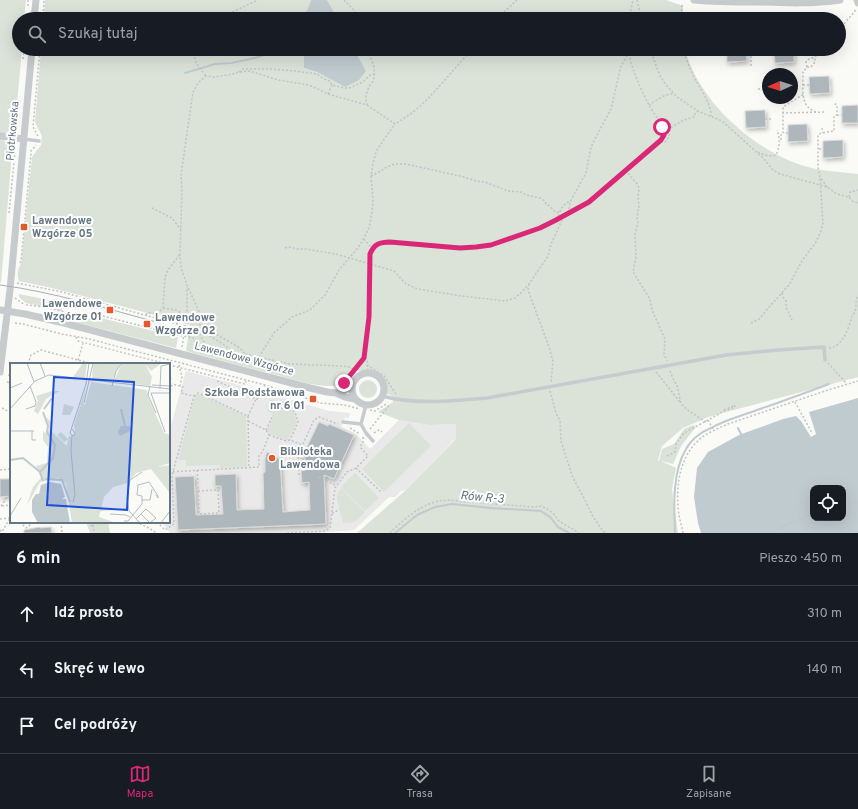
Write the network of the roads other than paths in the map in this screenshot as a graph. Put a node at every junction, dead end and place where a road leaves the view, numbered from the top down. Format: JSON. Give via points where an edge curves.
{"nodes":[{"id":1,"x":36,"y":0,"type":"edge"},
{"id":2,"x":694,"y":0,"type":"edge"},
{"id":3,"x":840,"y":0,"type":"edge"},
{"id":4,"x":857,"y":0,"type":"edge"},
{"id":5,"x":856,"y":5,"type":"edge"},
{"id":6,"x":35,"y":12,"type":"edge"},
{"id":7,"x":31,"y":56,"type":"edge"},
{"id":8,"x":5,"y":136,"type":"edge"},
{"id":9,"x":24,"y":139,"type":"junction"},
{"id":10,"x":38,"y":142,"type":"road end"},
{"id":11,"x":4,"y":311,"type":"edge"},
{"id":12,"x":825,"y":360,"type":"road end"},
{"id":13,"x":0,"y":372,"type":"edge"},
{"id":14,"x":349,"y":388,"type":"junction"},
{"id":15,"x":336,"y":393,"type":"junction"},
{"id":16,"x":382,"y":396,"type":"junction"},
{"id":17,"x":355,"y":398,"type":"junction"},
{"id":18,"x":367,"y":408,"type":"junction"},
{"id":19,"x":343,"y":423,"type":"road end"},
{"id":20,"x":361,"y":424,"type":"junction"},
{"id":21,"x":373,"y":441,"type":"dead end"}],
"edges":[{"from":1,"to":6,"type":"street"},
{"from":2,"to":3,"type":"street","via":[[819,3]]},
{"from":4,"to":5,"type":"street"},
{"from":7,"to":9,"type":"street","name":"Piotrkowska"},
{"from":8,"to":9,"type":"street"},
{"from":9,"to":10,"type":"lane"},
{"from":9,"to":11,"type":"street","name":"Piotrkowska"},
{"from":11,"to":13,"type":"street"},
{"from":11,"to":15,"type":"street","name":"Lawendowe Wzgórze","via":[[64,323]]},
{"from":12,"to":16,"type":"lane","via":[[824,347],[751,352],[465,400],[426,401]]},
{"from":14,"to":15,"type":"street"},
{"from":14,"to":16,"type":"street","via":[[362,374],[373,374],[383,385]]},
{"from":14,"to":17,"type":"street"},
{"from":15,"to":17,"type":"street","name":"Lawendowe Wzgórze"},
{"from":16,"to":18,"type":"street"},
{"from":17,"to":18,"type":"street","name":"Lawendowe Wzgórze"},
{"from":18,"to":20,"type":"lane"},
{"from":19,"to":20,"type":"lane"},
{"from":20,"to":21,"type":"lane"}]}
